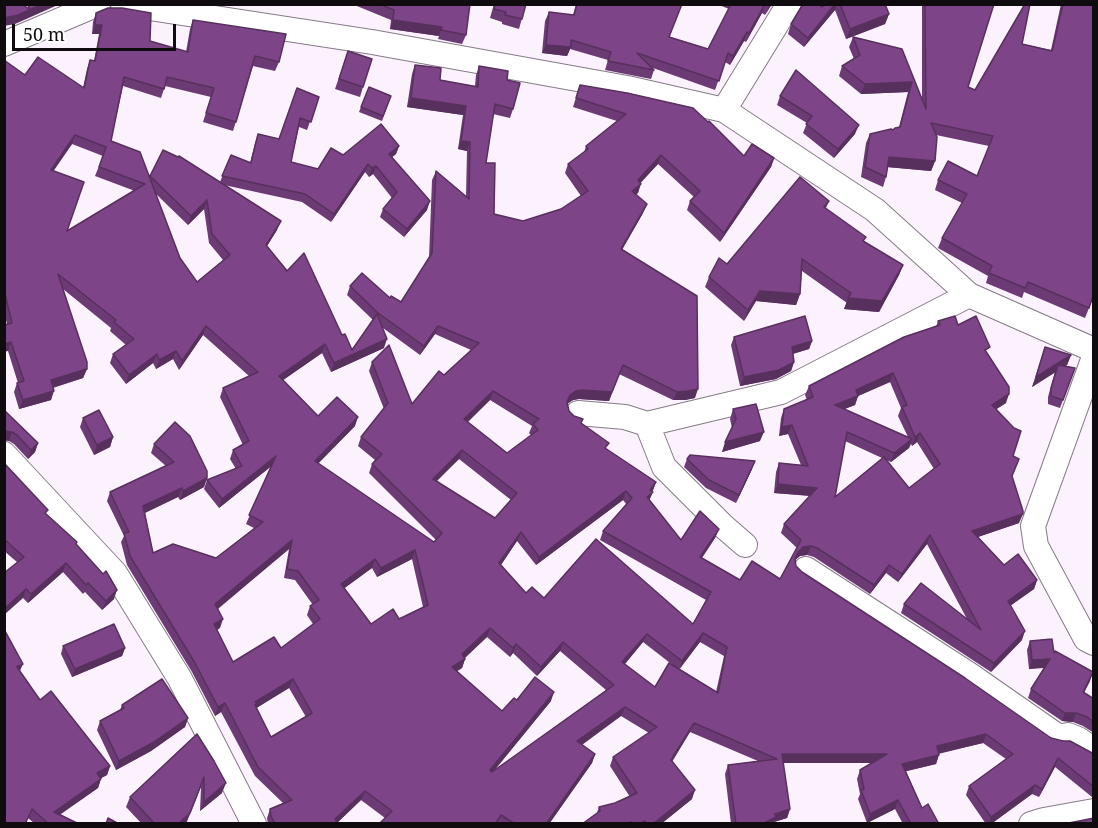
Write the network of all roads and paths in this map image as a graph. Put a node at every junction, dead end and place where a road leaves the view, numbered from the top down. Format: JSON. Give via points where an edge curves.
{"nodes":[{"id":1,"x":98,"y":4,"type":"edge"},
{"id":2,"x":123,"y":4,"type":"edge"},
{"id":3,"x":789,"y":4,"type":"edge"},
{"id":4,"x":4,"y":44,"type":"edge"},
{"id":5,"x":724,"y":110,"type":"junction"},
{"id":6,"x":969,"y":295,"type":"junction"},
{"id":7,"x":1094,"y":350,"type":"edge"},
{"id":8,"x":1094,"y":357,"type":"edge"},
{"id":9,"x":578,"y":413,"type":"dead end"},
{"id":10,"x":647,"y":424,"type":"junction"},
{"id":11,"x":4,"y":454,"type":"edge"},
{"id":12,"x":745,"y":545,"type":"dead end"},
{"id":13,"x":806,"y":569,"type":"dead end"},
{"id":14,"x":1094,"y":643,"type":"edge"},
{"id":15,"x":1094,"y":750,"type":"edge"},
{"id":16,"x":1094,"y":811,"type":"edge"},
{"id":17,"x":254,"y":824,"type":"edge"},
{"id":18,"x":1031,"y":824,"type":"edge"}],
"edges":[{"from":1,"to":4,"type":"street"},
{"from":2,"to":5,"type":"street","via":[[372,42],[627,88]]},
{"from":3,"to":5,"type":"street"},
{"from":5,"to":6,"type":"street","via":[[875,210]]},
{"from":6,"to":7,"type":"street"},
{"from":6,"to":10,"type":"street","via":[[781,392]]},
{"from":8,"to":14,"type":"street","via":[[1034,526],[1035,546],[1086,639]]},
{"from":9,"to":10,"type":"street","via":[[625,417]]},
{"from":10,"to":12,"type":"street","via":[[664,467]]},
{"from":11,"to":17,"type":"street","via":[[115,573],[180,679]]},
{"from":13,"to":15,"type":"street","via":[[1056,735],[1068,735]]},
{"from":16,"to":18,"type":"street"}]}
